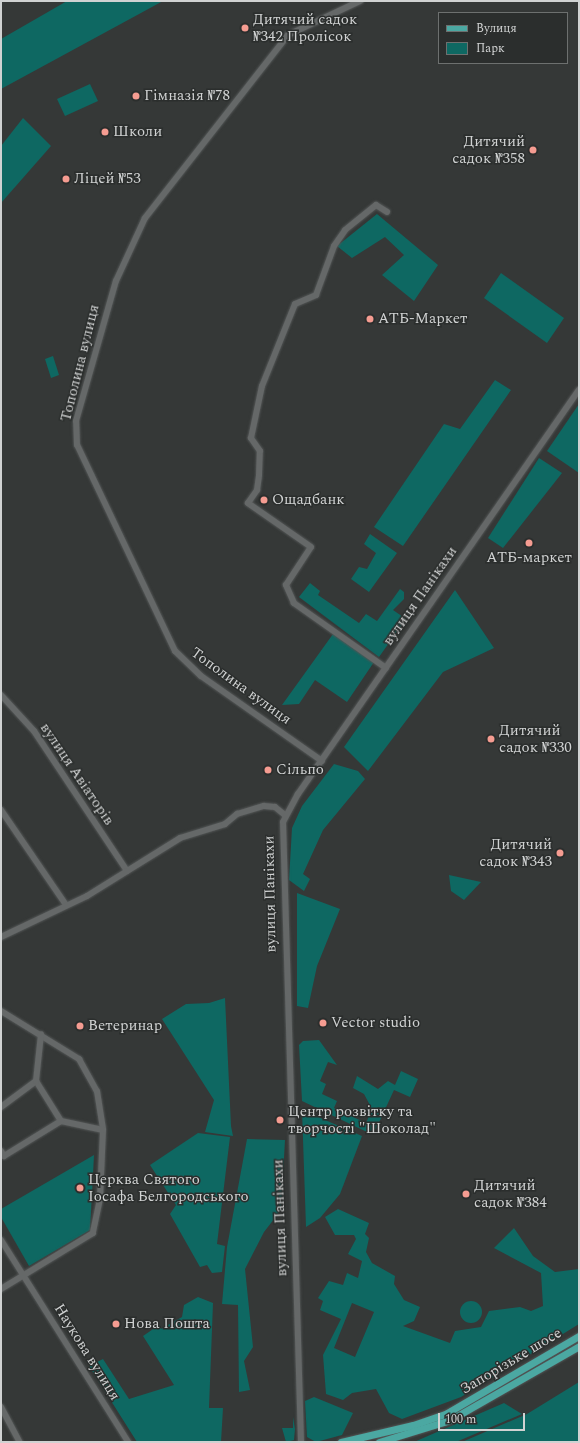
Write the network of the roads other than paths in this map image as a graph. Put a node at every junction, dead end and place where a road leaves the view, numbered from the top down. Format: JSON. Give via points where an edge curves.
{"nodes":[{"id":1,"x":360,"y":1,"type":"edge"},
{"id":2,"x":387,"y":212,"type":"dead end"},
{"id":3,"x":579,"y":390,"type":"edge"},
{"id":4,"x":386,"y":668,"type":"junction"},
{"id":5,"x":1,"y":695,"type":"edge"},
{"id":6,"x":322,"y":761,"type":"junction"},
{"id":7,"x":1,"y":810,"type":"edge"},
{"id":8,"x":286,"y":815,"type":"junction"},
{"id":9,"x":127,"y":871,"type":"junction"},
{"id":10,"x":66,"y":905,"type":"junction"},
{"id":11,"x":1,"y":937,"type":"edge"},
{"id":12,"x":1,"y":1011,"type":"edge"},
{"id":13,"x":41,"y":1034,"type":"junction"},
{"id":14,"x":36,"y":1081,"type":"junction"},
{"id":15,"x":1,"y":1107,"type":"edge"},
{"id":16,"x":61,"y":1121,"type":"junction"},
{"id":17,"x":103,"y":1130,"type":"junction"},
{"id":18,"x":1,"y":1152,"type":"edge"},
{"id":19,"x":1,"y":1240,"type":"edge"},
{"id":20,"x":23,"y":1276,"type":"junction"},
{"id":21,"x":1,"y":1289,"type":"edge"},
{"id":22,"x":579,"y":1336,"type":"edge"},
{"id":23,"x":579,"y":1346,"type":"edge"},
{"id":24,"x":553,"y":1352,"type":"junction"},
{"id":25,"x":558,"y":1359,"type":"junction"},
{"id":26,"x":487,"y":1392,"type":"junction"},
{"id":27,"x":491,"y":1399,"type":"junction"},
{"id":28,"x":1,"y":1407,"type":"edge"},
{"id":29,"x":20,"y":1442,"type":"edge"},
{"id":30,"x":128,"y":1442,"type":"edge"},
{"id":31,"x":301,"y":1442,"type":"edge"},
{"id":32,"x":341,"y":1442,"type":"edge"},
{"id":33,"x":379,"y":1442,"type":"edge"}],
"edges":[{"from":1,"to":6,"type":"street","name":"Тополина вулиця","via":[[288,35],[145,218],[116,281],[76,421],[77,445],[175,651],[201,676]]},
{"from":2,"to":4,"type":"street","via":[[376,205],[345,230],[334,246],[316,296],[295,304],[262,386],[251,438],[260,451],[259,475],[257,490],[248,503],[311,547],[286,585],[294,603]]},
{"from":3,"to":4,"type":"street","name":"вулиця Панікахи"},
{"from":4,"to":6,"type":"street","name":"вулиця Панікахи"},
{"from":5,"to":9,"type":"street","name":"вулиця Авіаторів","via":[[34,731]]},
{"from":6,"to":8,"type":"street","name":"вулиця Панікахи"},
{"from":7,"to":10,"type":"street"},
{"from":8,"to":9,"type":"street","via":[[270,805],[242,812],[225,824],[175,841]]},
{"from":8,"to":31,"type":"street","name":"вулиця Панікахи","via":[[281,830],[282,886]]},
{"from":9,"to":10,"type":"street"},
{"from":10,"to":11,"type":"street"},
{"from":12,"to":13,"type":"street"},
{"from":13,"to":14,"type":"street"},
{"from":13,"to":17,"type":"street","via":[[79,1060],[97,1091]]},
{"from":14,"to":15,"type":"street"},
{"from":14,"to":16,"type":"street"},
{"from":16,"to":17,"type":"street"},
{"from":16,"to":18,"type":"street","via":[[4,1156]]},
{"from":17,"to":20,"type":"street","via":[[100,1200],[94,1233]]},
{"from":19,"to":20,"type":"street","name":"Наукова вулиця"},
{"from":20,"to":21,"type":"street"},
{"from":20,"to":30,"type":"street","name":"Наукова вулиця"},
{"from":22,"to":24,"type":"main road","name":"Запорізьке шосе"},
{"from":23,"to":25,"type":"main road","name":"Запорізьке шосе"},
{"from":24,"to":25,"type":"main road"},
{"from":24,"to":26,"type":"main road","name":"Запорізьке шосе"},
{"from":25,"to":27,"type":"main road","name":"Запорізьке шосе"},
{"from":26,"to":27,"type":"main road"},
{"from":26,"to":32,"type":"main road","name":"Запорізьке шосе","via":[[428,1421]]},
{"from":27,"to":33,"type":"main road","name":"Запорізьке шосе","via":[[431,1428]]},
{"from":28,"to":29,"type":"street"}]}
